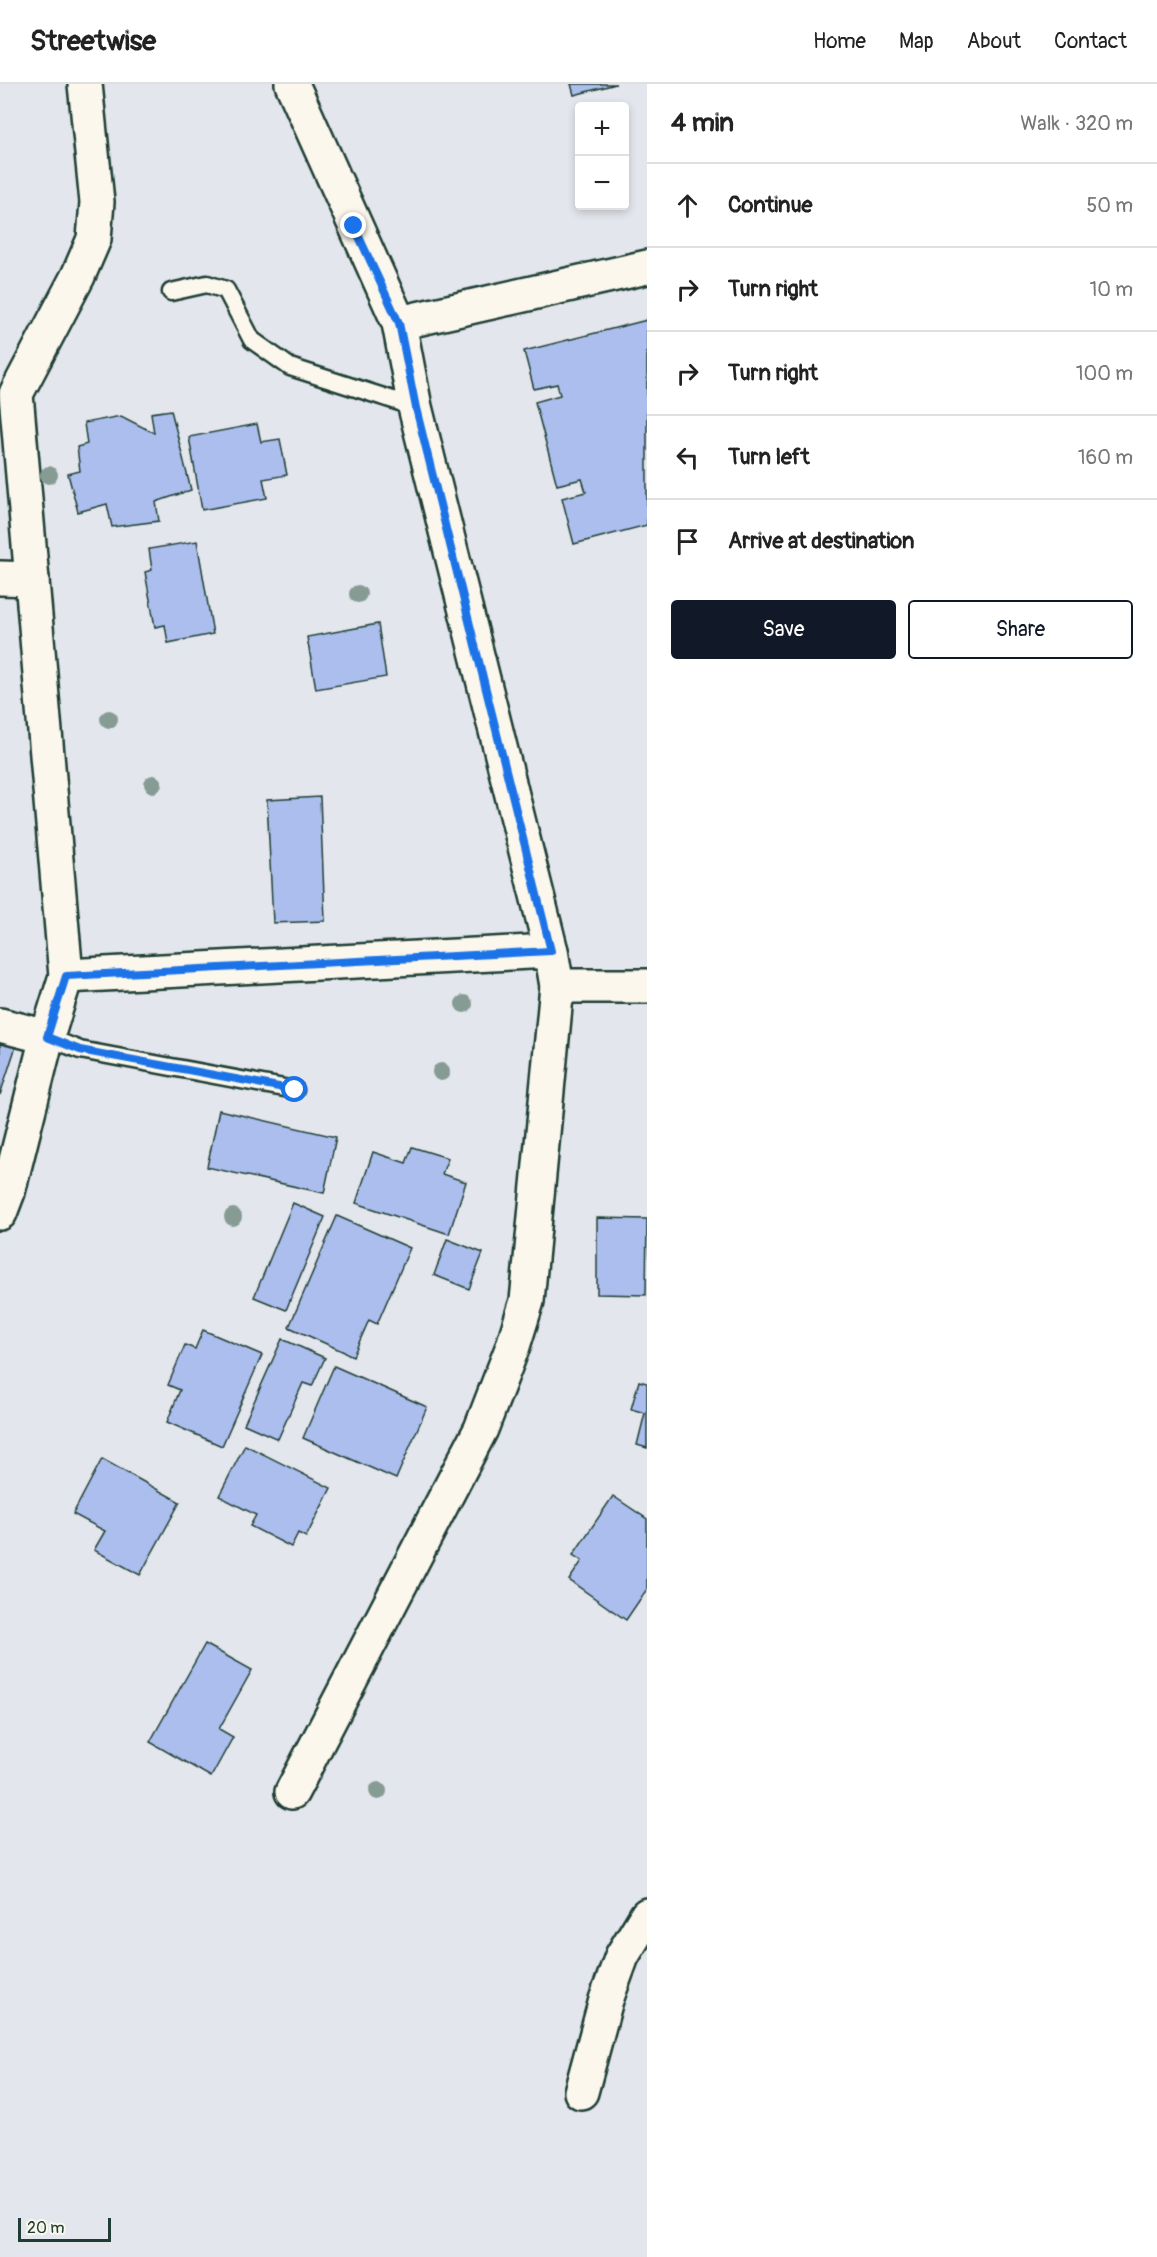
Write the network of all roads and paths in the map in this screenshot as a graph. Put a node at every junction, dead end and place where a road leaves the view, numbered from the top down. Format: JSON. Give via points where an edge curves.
{"nodes":[{"id":1,"x":85,"y":84,"type":"edge"},
{"id":2,"x":292,"y":84,"type":"edge"},
{"id":3,"x":647,"y":267,"type":"edge"},
{"id":4,"x":171,"y":292,"type":"dead end"},
{"id":5,"x":399,"y":323,"type":"junction"},
{"id":6,"x":8,"y":392,"type":"edge"},
{"id":7,"x":416,"y":408,"type":"junction"},
{"id":8,"x":16,"y":578,"type":"edge"},
{"id":9,"x":551,"y":951,"type":"junction"},
{"id":10,"x":66,"y":976,"type":"junction"},
{"id":11,"x":557,"y":986,"type":"junction"},
{"id":12,"x":647,"y":987,"type":"edge"},
{"id":13,"x":0,"y":1025,"type":"edge"},
{"id":14,"x":47,"y":1037,"type":"junction"},
{"id":15,"x":295,"y":1090,"type":"dead end"},
{"id":16,"x":0,"y":1213,"type":"edge"},
{"id":17,"x":292,"y":1792,"type":"dead end"},
{"id":18,"x":647,"y":1915,"type":"edge"},
{"id":19,"x":581,"y":2092,"type":"dead end"}],
"edges":[{"from":1,"to":6,"type":"street","via":[[97,202],[94,239],[78,276]]},
{"from":2,"to":5,"type":"street"},
{"from":3,"to":5,"type":"street"},
{"from":4,"to":7,"type":"lane","via":[[207,284],[226,290],[252,340],[290,367]]},
{"from":5,"to":7,"type":"street"},
{"from":6,"to":8,"type":"street"},
{"from":7,"to":9,"type":"street"},
{"from":8,"to":10,"type":"street"},
{"from":9,"to":10,"type":"street"},
{"from":9,"to":11,"type":"street"},
{"from":10,"to":14,"type":"street"},
{"from":11,"to":12,"type":"street"},
{"from":11,"to":17,"type":"street","via":[[527,1301],[513,1346],[482,1429]]},
{"from":13,"to":14,"type":"street"},
{"from":14,"to":15,"type":"lane","via":[[80,1050]]},
{"from":14,"to":16,"type":"street"},
{"from":18,"to":19,"type":"street","via":[[622,1956]]}]}
